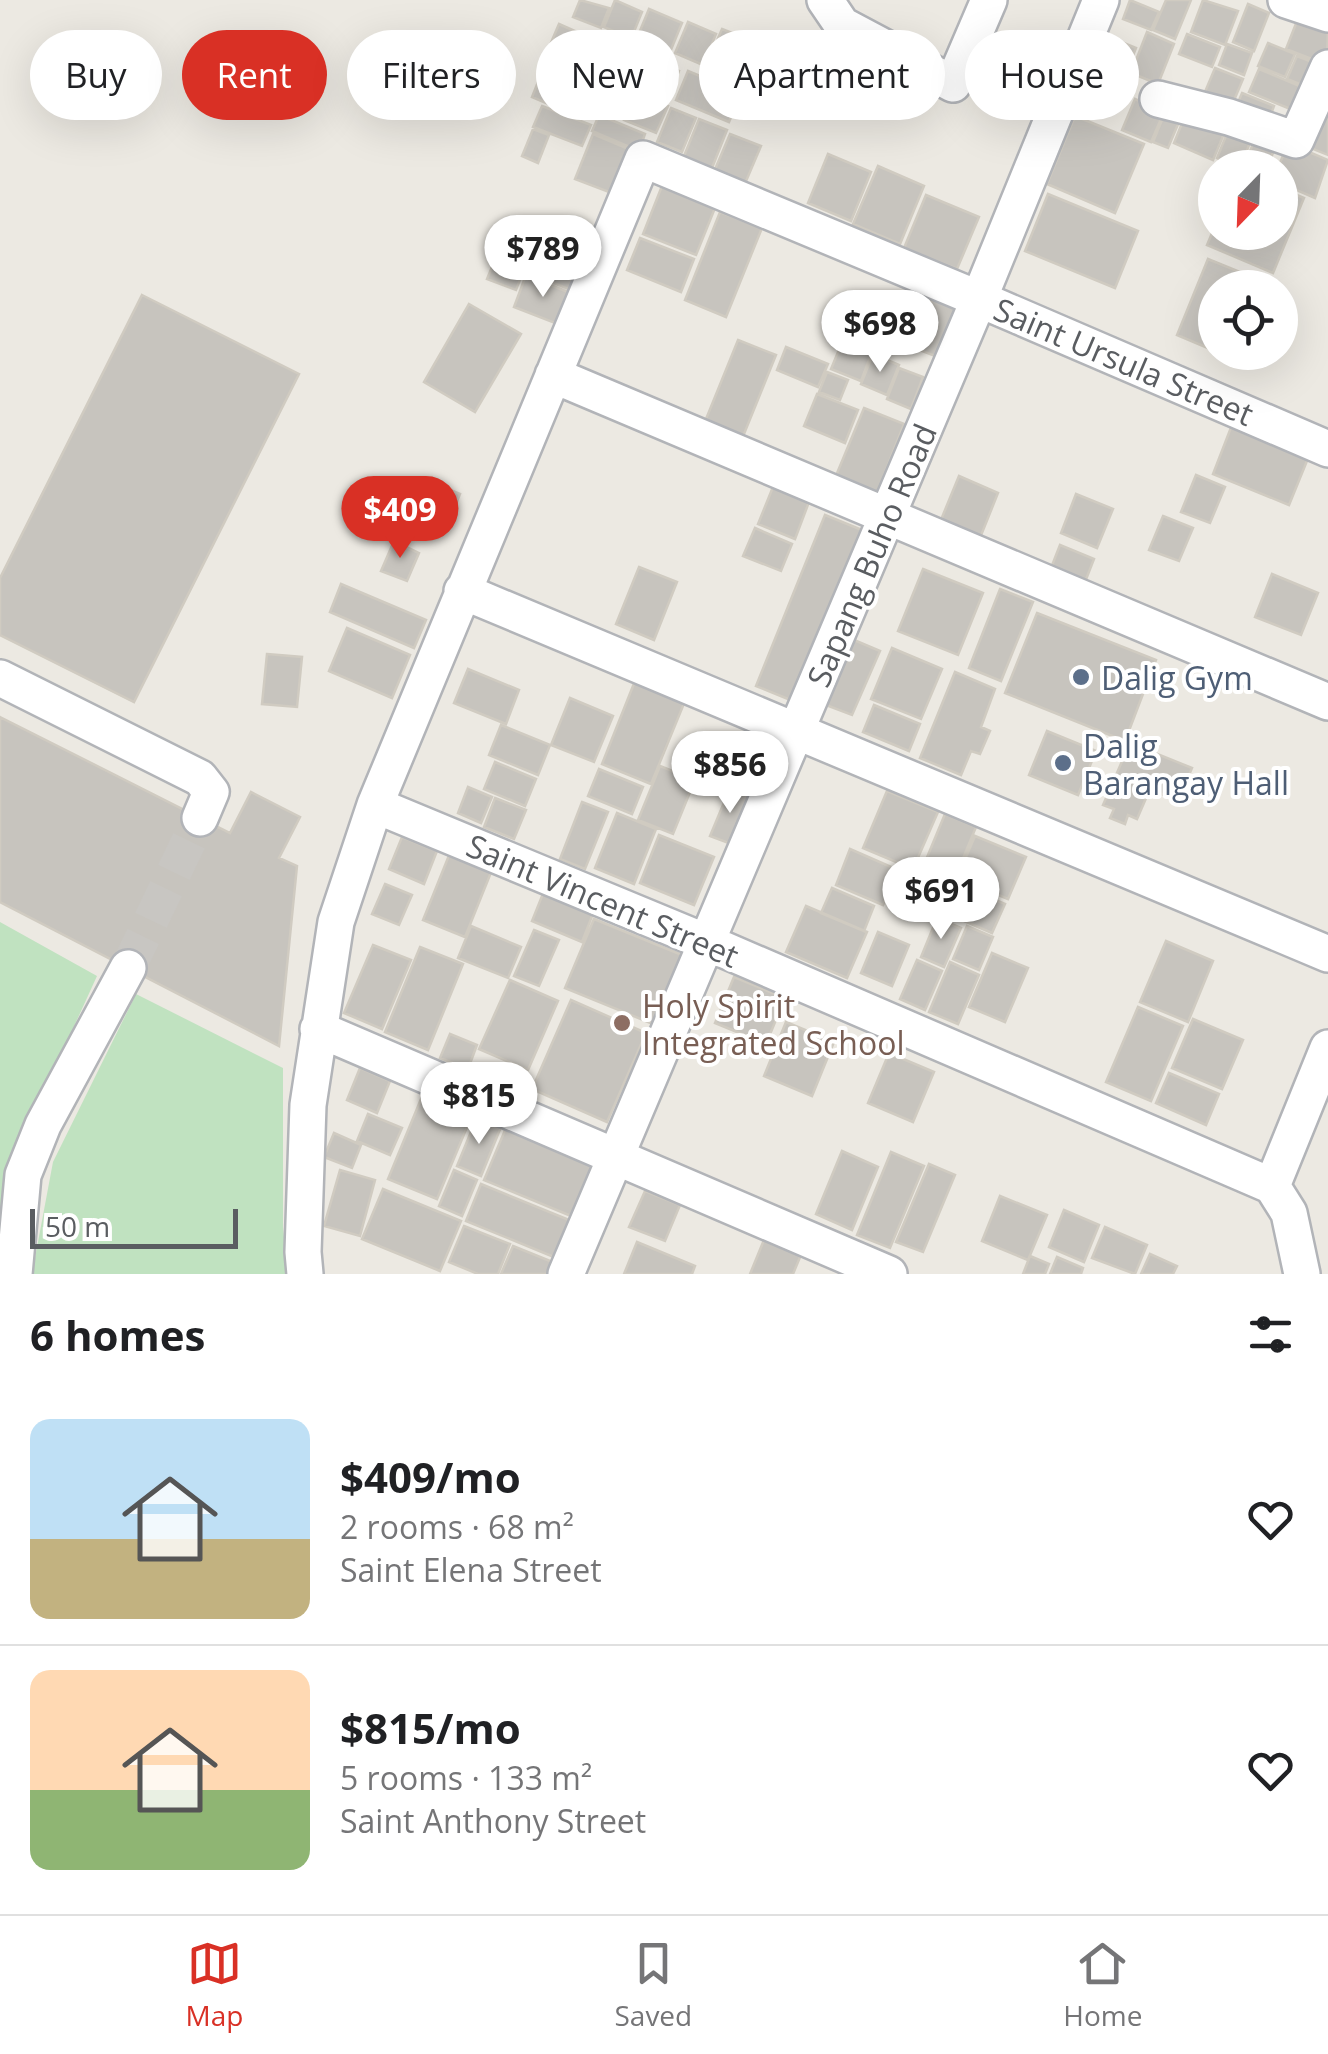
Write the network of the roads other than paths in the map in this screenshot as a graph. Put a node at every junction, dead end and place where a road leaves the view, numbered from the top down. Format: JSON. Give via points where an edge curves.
{"nodes":[{"id":1,"x":826,"y":0,"type":"edge"},
{"id":2,"x":989,"y":0,"type":"edge"},
{"id":3,"x":1101,"y":0,"type":"edge"},
{"id":4,"x":1286,"y":0,"type":"edge"},
{"id":5,"x":1328,"y":14,"type":"edge"},
{"id":6,"x":1328,"y":68,"type":"edge"},
{"id":7,"x":1158,"y":99,"type":"dead end"},
{"id":8,"x":980,"y":299,"type":"junction"},
{"id":9,"x":553,"y":375,"type":"junction"},
{"id":10,"x":1328,"y":449,"type":"edge"},
{"id":11,"x":889,"y":514,"type":"junction"},
{"id":12,"x":462,"y":591,"type":"junction"},
{"id":13,"x":0,"y":678,"type":"edge"},
{"id":14,"x":1328,"y":702,"type":"edge"},
{"id":15,"x":795,"y":730,"type":"junction"},
{"id":16,"x":374,"y":805,"type":"junction"},
{"id":17,"x":200,"y":818,"type":"tunnel mouth"},
{"id":18,"x":706,"y":942,"type":"junction"},
{"id":19,"x":1328,"y":954,"type":"edge"},
{"id":20,"x":128,"y":968,"type":"tunnel mouth"},
{"id":21,"x":318,"y":1029,"type":"junction"},
{"id":22,"x":1328,"y":1048,"type":"edge"},
{"id":23,"x":615,"y":1156,"type":"junction"},
{"id":24,"x":1272,"y":1186,"type":"junction"},
{"id":25,"x":14,"y":1274,"type":"edge"},
{"id":26,"x":305,"y":1274,"type":"edge"},
{"id":27,"x":566,"y":1274,"type":"edge"},
{"id":28,"x":889,"y":1274,"type":"edge"},
{"id":29,"x":1302,"y":1274,"type":"edge"}],
"edges":[{"from":1,"to":2,"type":"street","via":[[842,25],[953,84]]},
{"from":3,"to":8,"type":"street","name":"Sapang Buho Road"},
{"from":4,"to":5,"type":"street"},
{"from":6,"to":7,"type":"street","via":[[1296,140]]},
{"from":8,"to":9,"type":"street","name":"Saint Ursula Street","via":[[643,160]]},
{"from":8,"to":10,"type":"street","name":"Saint Ursula Street"},
{"from":8,"to":11,"type":"street","name":"Sapang Buho Road"},
{"from":9,"to":11,"type":"street"},
{"from":9,"to":12,"type":"street"},
{"from":11,"to":14,"type":"street"},
{"from":11,"to":15,"type":"street","name":"Sapang Buho Road"},
{"from":12,"to":15,"type":"street"},
{"from":12,"to":16,"type":"street"},
{"from":13,"to":17,"type":"street","via":[[200,778],[211,792]]},
{"from":15,"to":18,"type":"street","name":"Sapang Buho Road"},
{"from":15,"to":19,"type":"street"},
{"from":16,"to":18,"type":"street","name":"Saint Vincent Street"},
{"from":16,"to":21,"type":"street","via":[[336,922]]},
{"from":18,"to":23,"type":"street","name":"Sapang Buho Road"},
{"from":18,"to":24,"type":"street","name":"Saint Vincent Street"},
{"from":20,"to":25,"type":"street","via":[[23,1175]]},
{"from":21,"to":23,"type":"street"},
{"from":21,"to":26,"type":"street","via":[[308,1105]]},
{"from":22,"to":24,"type":"street"},
{"from":23,"to":27,"type":"street","name":"Sapang Buho Road"},
{"from":23,"to":28,"type":"street"},
{"from":24,"to":29,"type":"street","via":[[1289,1213]]}]}
